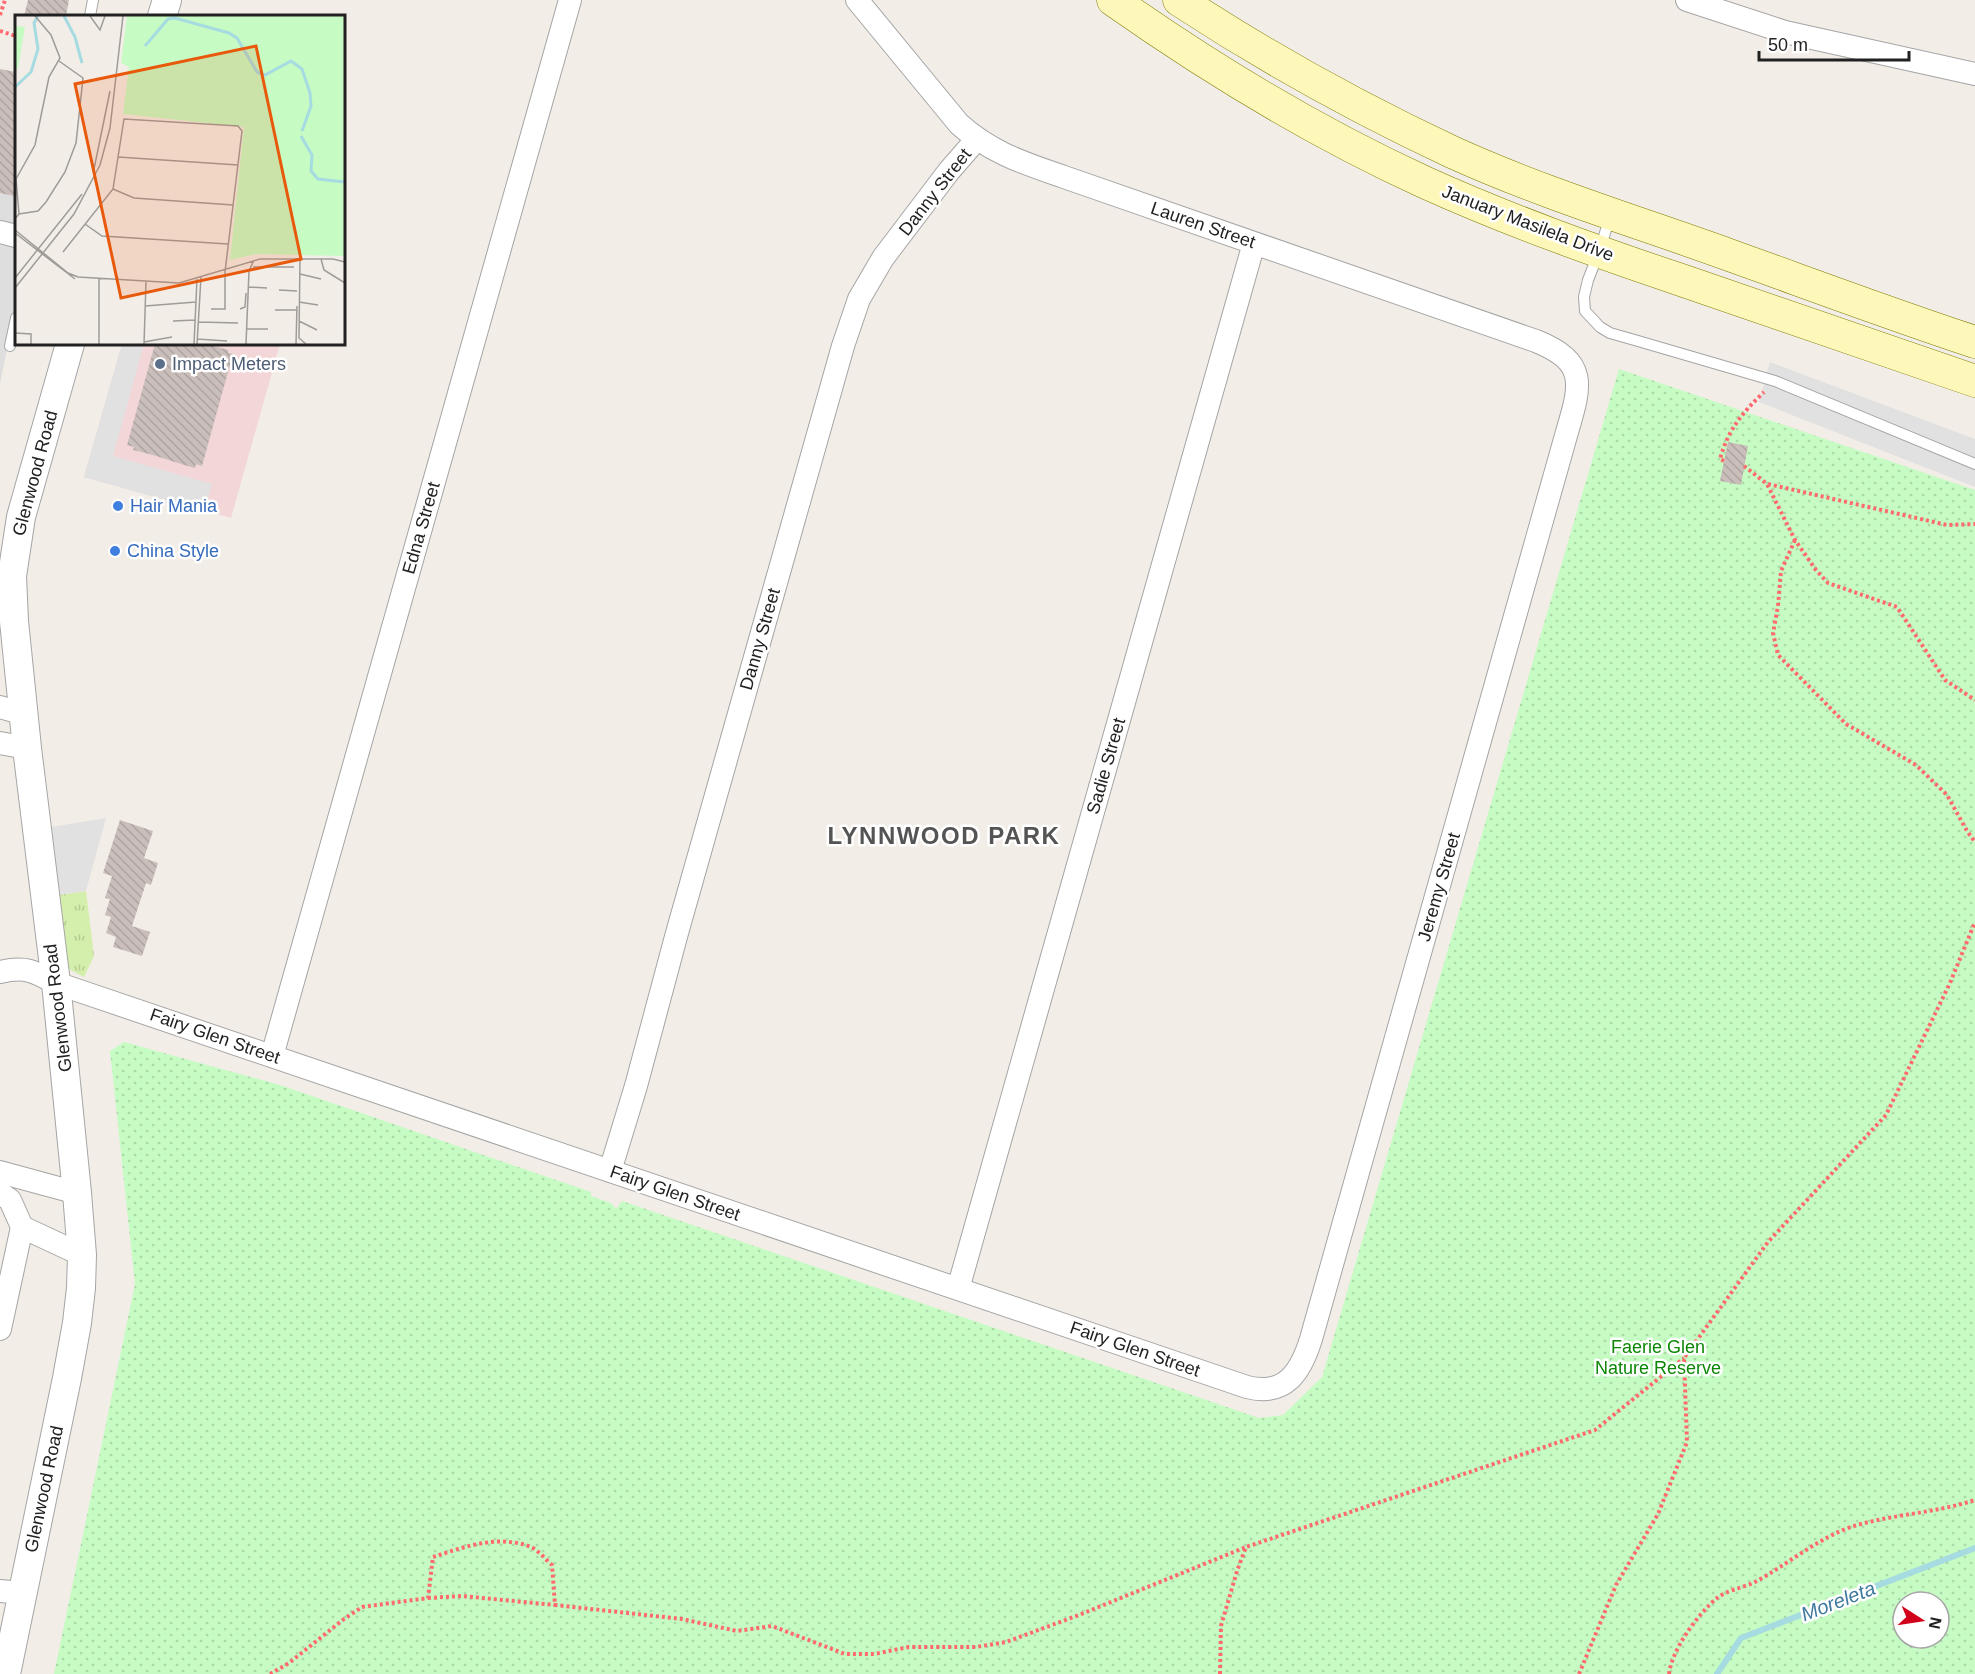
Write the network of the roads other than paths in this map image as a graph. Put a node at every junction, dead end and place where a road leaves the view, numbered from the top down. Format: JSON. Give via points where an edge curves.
{"nodes":[{"id":1,"x":93,"y":0,"type":"edge"},
{"id":2,"x":167,"y":0,"type":"edge"},
{"id":3,"x":570,"y":0,"type":"edge"},
{"id":4,"x":857,"y":0,"type":"edge"},
{"id":5,"x":1113,"y":0,"type":"edge"},
{"id":6,"x":1179,"y":0,"type":"edge"},
{"id":7,"x":1687,"y":0,"type":"edge"},
{"id":8,"x":90,"y":15,"type":"edge"},
{"id":9,"x":162,"y":15,"type":"edge"},
{"id":10,"x":1975,"y":74,"type":"edge"},
{"id":11,"x":976,"y":140,"type":"junction"},
{"id":12,"x":1611,"y":214,"type":"junction"},
{"id":13,"x":0,"y":232,"type":"edge"},
{"id":14,"x":15,"y":236,"type":"edge"},
{"id":15,"x":1254,"y":243,"type":"junction"},
{"id":16,"x":1599,"y":252,"type":"junction"},
{"id":17,"x":15,"y":323,"type":"edge"},
{"id":18,"x":1975,"y":342,"type":"edge"},
{"id":19,"x":70,"y":345,"type":"edge"},
{"id":20,"x":10,"y":346,"type":"dead end"},
{"id":21,"x":1975,"y":381,"type":"edge"},
{"id":22,"x":1577,"y":393,"type":"joint"},
{"id":23,"x":1975,"y":464,"type":"edge"},
{"id":24,"x":12,"y":711,"type":"edge"},
{"id":25,"x":14,"y":746,"type":"edge"},
{"id":26,"x":0,"y":972,"type":"edge"},
{"id":27,"x":56,"y":983,"type":"junction"},
{"id":28,"x":272,"y":1056,"type":"junction"},
{"id":29,"x":610,"y":1171,"type":"junction"},
{"id":30,"x":0,"y":1172,"type":"edge"},
{"id":31,"x":0,"y":1193,"type":"edge"},
{"id":32,"x":77,"y":1193,"type":"junction"},
{"id":33,"x":22,"y":1227,"type":"junction"},
{"id":34,"x":82,"y":1255,"type":"junction"},
{"id":35,"x":958,"y":1289,"type":"junction"},
{"id":36,"x":0,"y":1329,"type":"edge"},
{"id":37,"x":1293,"y":1377,"type":"joint"},
{"id":38,"x":11,"y":1592,"type":"edge"},
{"id":39,"x":4,"y":1668,"type":"edge"}],
"edges":[{"from":1,"to":8,"type":"lane"},
{"from":2,"to":9,"type":"street"},
{"from":3,"to":28,"type":"street","name":"Edna Street"},
{"from":4,"to":11,"type":"street","name":"Lauren Street"},
{"from":5,"to":16,"type":"main road","name":"January Masilela Drive","via":[[1214,69],[1345,143],[1434,187]]},
{"from":6,"to":12,"type":"main road","via":[[1232,35],[1383,118],[1470,159]]},
{"from":7,"to":10,"type":"street","via":[[1785,32]]},
{"from":11,"to":15,"type":"street","name":"Lauren Street","via":[[1024,163]]},
{"from":11,"to":29,"type":"street","name":"Danny Street","via":[[883,258],[856,307]]},
{"from":12,"to":16,"type":"lane"},
{"from":12,"to":18,"type":"main road"},
{"from":13,"to":14,"type":"street"},
{"from":15,"to":22,"type":"street","name":"Lauren Street","via":[[1549,347],[1570,363],[1577,376]]},
{"from":15,"to":35,"type":"street","name":"Sadie Street"},
{"from":16,"to":21,"type":"main road","name":"January Masilela Drive"},
{"from":16,"to":23,"type":"lane","via":[[1588,280],[1585,311],[1610,333],[1775,381]]},
{"from":17,"to":20,"type":"lane"},
{"from":19,"to":24,"type":"street","name":"Glenwood Road","via":[[21,517],[14,561]]},
{"from":22,"to":37,"type":"street","name":"Jeremy Street","via":[[1311,1339]]},
{"from":24,"to":25,"type":"street","name":"Glenwood Road"},
{"from":25,"to":27,"type":"street","name":"Glenwood Road"},
{"from":26,"to":27,"type":"street","name":"Fairy Glen Street","via":[[18,968],[35,971]]},
{"from":27,"to":28,"type":"street","name":"Fairy Glen Street"},
{"from":27,"to":32,"type":"street","name":"Glenwood Road"},
{"from":28,"to":29,"type":"street","name":"Fairy Glen Street"},
{"from":29,"to":35,"type":"street","name":"Fairy Glen Street"},
{"from":30,"to":32,"type":"street"},
{"from":31,"to":33,"type":"street","via":[[10,1200]]},
{"from":32,"to":34,"type":"street","name":"Glenwood Road"},
{"from":33,"to":34,"type":"street"},
{"from":33,"to":36,"type":"street"},
{"from":34,"to":38,"type":"street","name":"Glenwood Road","via":[[77,1323]]},
{"from":35,"to":37,"type":"street","name":"Fairy Glen Street","via":[[1247,1387],[1271,1389]]},
{"from":38,"to":39,"type":"street","name":"Glenwood Road"}]}
